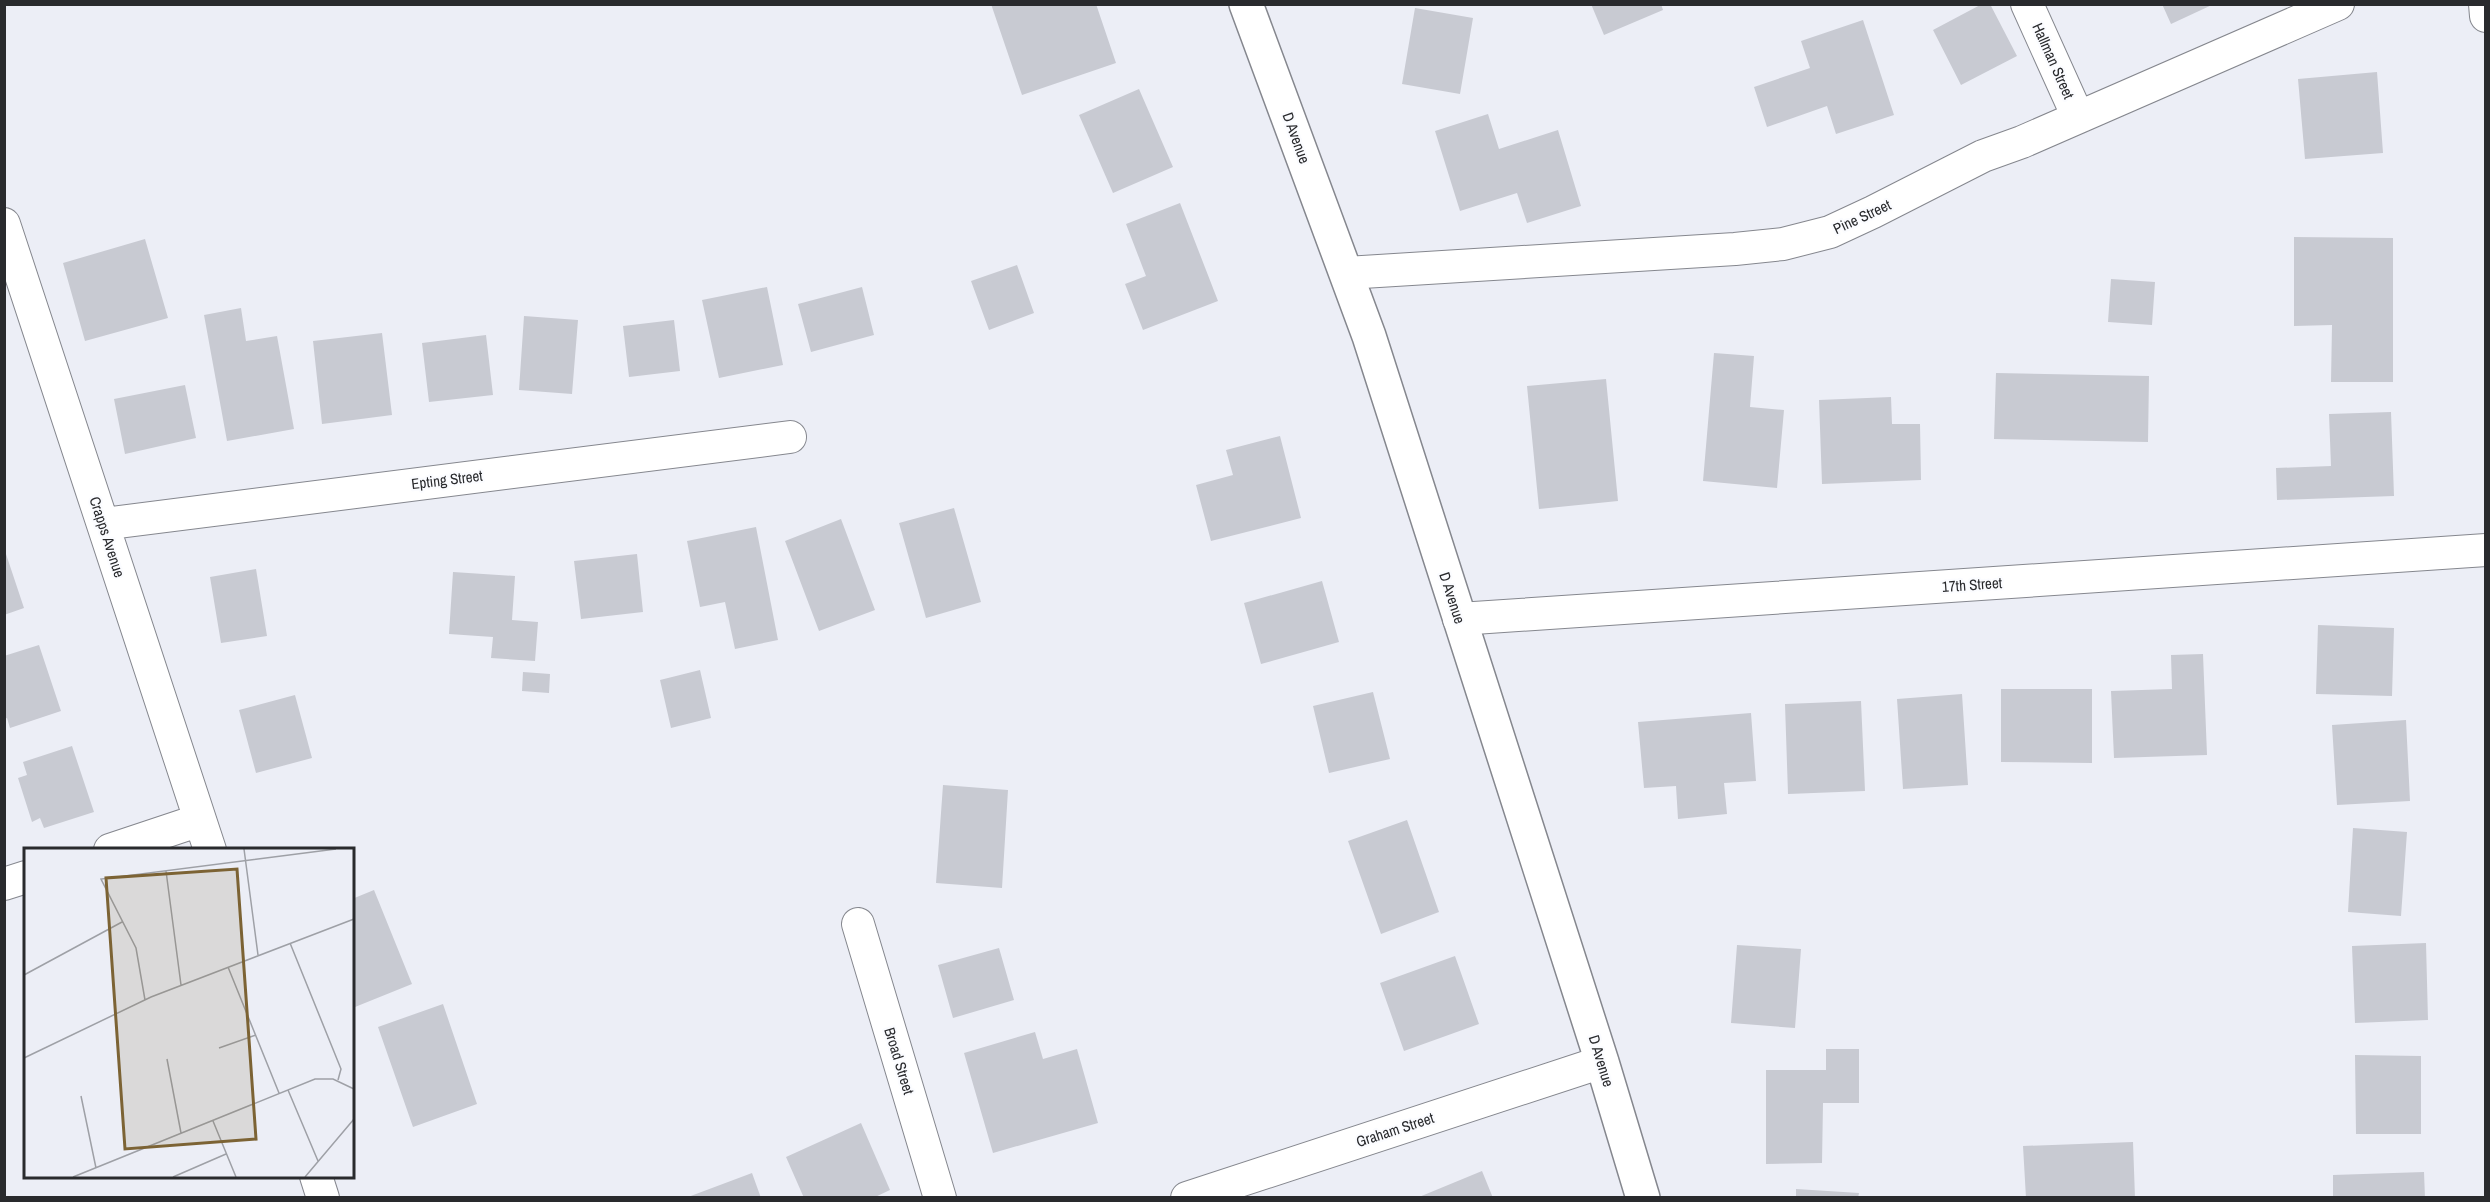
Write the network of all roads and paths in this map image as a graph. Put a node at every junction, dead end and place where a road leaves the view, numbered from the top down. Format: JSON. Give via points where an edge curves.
{"nodes":[{"id":1,"x":1246,"y":4,"type":"edge"},
{"id":2,"x":2027,"y":4,"type":"edge"},
{"id":3,"x":2338,"y":4,"type":"edge"},
{"id":4,"x":2485,"y":4,"type":"edge"},
{"id":5,"x":2486,"y":16,"type":"edge"},
{"id":6,"x":2078,"y":117,"type":"junction"},
{"id":7,"x":4,"y":224,"type":"edge"},
{"id":8,"x":1346,"y":273,"type":"junction"},
{"id":9,"x":790,"y":437,"type":"dead end"},
{"id":10,"x":103,"y":524,"type":"junction"},
{"id":11,"x":2486,"y":550,"type":"edge"},
{"id":12,"x":1459,"y":619,"type":"junction"},
{"id":13,"x":200,"y":820,"type":"junction"},
{"id":14,"x":113,"y":848,"type":"edge"},
{"id":15,"x":210,"y":848,"type":"edge"},
{"id":16,"x":24,"y":878,"type":"edge"},
{"id":17,"x":4,"y":884,"type":"edge"},
{"id":18,"x":858,"y":924,"type":"dead end"},
{"id":19,"x":1602,"y":1062,"type":"junction"},
{"id":20,"x":317,"y":1178,"type":"edge"},
{"id":21,"x":323,"y":1197,"type":"edge"},
{"id":22,"x":940,"y":1197,"type":"edge"},
{"id":23,"x":1187,"y":1197,"type":"edge"},
{"id":24,"x":1643,"y":1197,"type":"edge"}],
"edges":[{"from":1,"to":8,"type":"street","name":"D Avenue"},
{"from":2,"to":6,"type":"street","name":"Hallman Street"},
{"from":3,"to":6,"type":"street","name":"Pine Street"},
{"from":4,"to":5,"type":"street"},
{"from":6,"to":8,"type":"street","name":"Pine Street","via":[[1983,156],[1830,232],[1783,244]]},
{"from":7,"to":10,"type":"street","name":"Crapps Avenue"},
{"from":8,"to":12,"type":"street","name":"D Avenue"},
{"from":9,"to":10,"type":"street","name":"Epting Street"},
{"from":10,"to":13,"type":"street","name":"Crapps Avenue"},
{"from":11,"to":12,"type":"street","name":"17th Street"},
{"from":12,"to":19,"type":"street","name":"D Avenue"},
{"from":13,"to":14,"type":"street"},
{"from":13,"to":15,"type":"street","name":"Crapps Avenue"},
{"from":16,"to":17,"type":"street"},
{"from":18,"to":22,"type":"street","name":"Broad Street"},
{"from":19,"to":23,"type":"street","name":"Graham Street"},
{"from":19,"to":24,"type":"street","name":"D Avenue"},
{"from":20,"to":21,"type":"street"}]}
